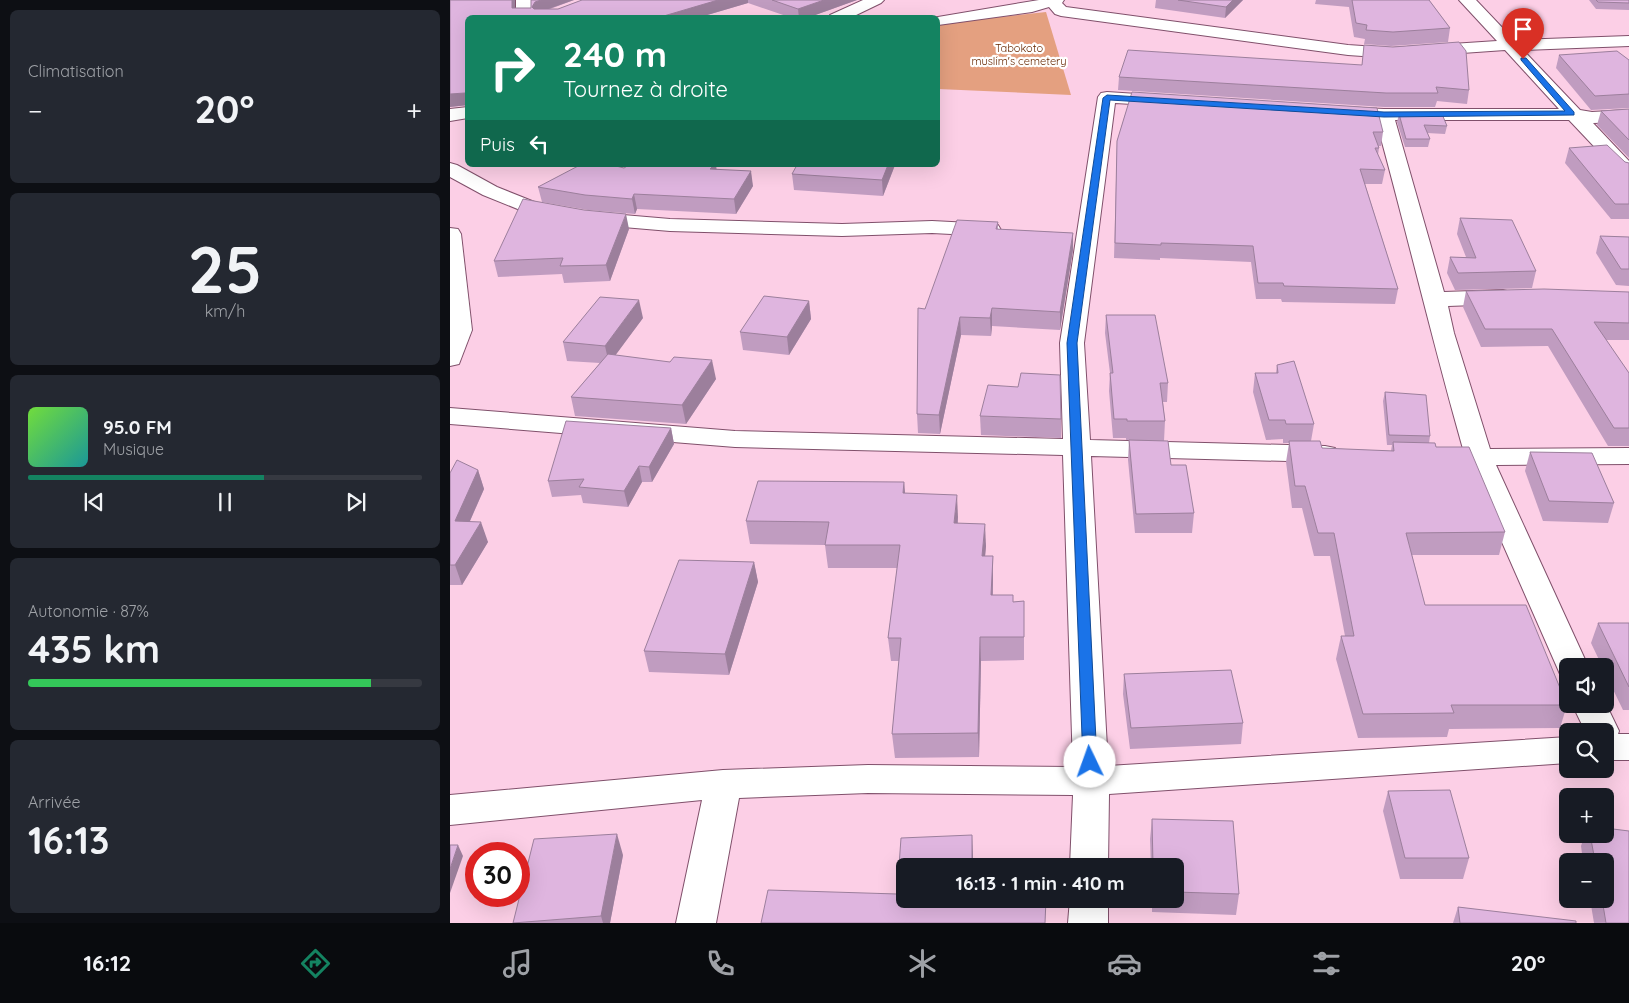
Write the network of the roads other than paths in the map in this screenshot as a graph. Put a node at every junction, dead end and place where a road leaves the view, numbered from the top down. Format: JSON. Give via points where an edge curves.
{"nodes":[{"id":1,"x":524,"y":0,"type":"edge"},
{"id":2,"x":876,"y":0,"type":"edge"},
{"id":3,"x":1467,"y":0,"type":"edge"},
{"id":4,"x":1056,"y":4,"type":"edge"},
{"id":5,"x":524,"y":15,"type":"edge"},
{"id":6,"x":843,"y":15,"type":"edge"},
{"id":7,"x":940,"y":20,"type":"edge"},
{"id":8,"x":1629,"y":41,"type":"edge"},
{"id":9,"x":1511,"y":45,"type":"junction"},
{"id":10,"x":1186,"y":102,"type":"edge"},
{"id":11,"x":1324,"y":111,"type":"edge"},
{"id":12,"x":465,"y":112,"type":"edge"},
{"id":13,"x":1572,"y":114,"type":"junction"},
{"id":14,"x":450,"y":115,"type":"edge"},
{"id":15,"x":1384,"y":115,"type":"junction"},
{"id":16,"x":1629,"y":116,"type":"edge"},
{"id":17,"x":465,"y":155,"type":"edge"},
{"id":18,"x":450,"y":162,"type":"edge"},
{"id":19,"x":450,"y":169,"type":"edge"},
{"id":20,"x":1629,"y":172,"type":"edge"},
{"id":21,"x":1009,"y":232,"type":"edge"},
{"id":22,"x":450,"y":234,"type":"edge"},
{"id":23,"x":1523,"y":297,"type":"edge"},
{"id":24,"x":1436,"y":299,"type":"junction"},
{"id":25,"x":450,"y":359,"type":"edge"},
{"id":26,"x":450,"y":416,"type":"edge"},
{"id":27,"x":1076,"y":448,"type":"junction"},
{"id":28,"x":1351,"y":455,"type":"edge"},
{"id":29,"x":1410,"y":456,"type":"edge"},
{"id":30,"x":1629,"y":456,"type":"edge"},
{"id":31,"x":1479,"y":458,"type":"junction"},
{"id":32,"x":1568,"y":658,"type":"edge"},
{"id":33,"x":1559,"y":751,"type":"edge"},
{"id":34,"x":1091,"y":781,"type":"junction"},
{"id":35,"x":723,"y":784,"type":"junction"},
{"id":36,"x":450,"y":810,"type":"edge"},
{"id":37,"x":1090,"y":858,"type":"edge"},
{"id":38,"x":1089,"y":908,"type":"edge"},
{"id":39,"x":696,"y":923,"type":"edge"},
{"id":40,"x":1088,"y":923,"type":"edge"}],
"edges":[{"from":1,"to":5,"type":"street"},
{"from":2,"to":6,"type":"street"},
{"from":3,"to":9,"type":"street"},
{"from":4,"to":7,"type":"street"},
{"from":4,"to":9,"type":"street","via":[[1348,50],[1403,53]]},
{"from":8,"to":9,"type":"street"},
{"from":9,"to":13,"type":"street"},
{"from":10,"to":27,"type":"street","via":[[1107,98],[1077,236],[1072,343]]},
{"from":11,"to":15,"type":"street"},
{"from":12,"to":14,"type":"street"},
{"from":13,"to":15,"type":"street"},
{"from":13,"to":16,"type":"street","via":[[1592,118]]},
{"from":13,"to":20,"type":"street"},
{"from":15,"to":24,"type":"street"},
{"from":17,"to":18,"type":"street"},
{"from":19,"to":21,"type":"street","via":[[490,191],[532,208],[588,218],[670,225],[832,230],[932,227]]},
{"from":22,"to":25,"type":"street","via":[[460,330]]},
{"from":23,"to":24,"type":"street"},
{"from":24,"to":31,"type":"street","via":[[1442,333]]},
{"from":26,"to":27,"type":"street","via":[[735,439]]},
{"from":27,"to":28,"type":"street"},
{"from":27,"to":34,"type":"street"},
{"from":29,"to":31,"type":"street"},
{"from":30,"to":31,"type":"street"},
{"from":31,"to":32,"type":"street"},
{"from":33,"to":34,"type":"street"},
{"from":34,"to":35,"type":"street","via":[[868,780]]},
{"from":34,"to":37,"type":"street"},
{"from":35,"to":36,"type":"street"},
{"from":35,"to":39,"type":"street"},
{"from":38,"to":40,"type":"street"}]}
